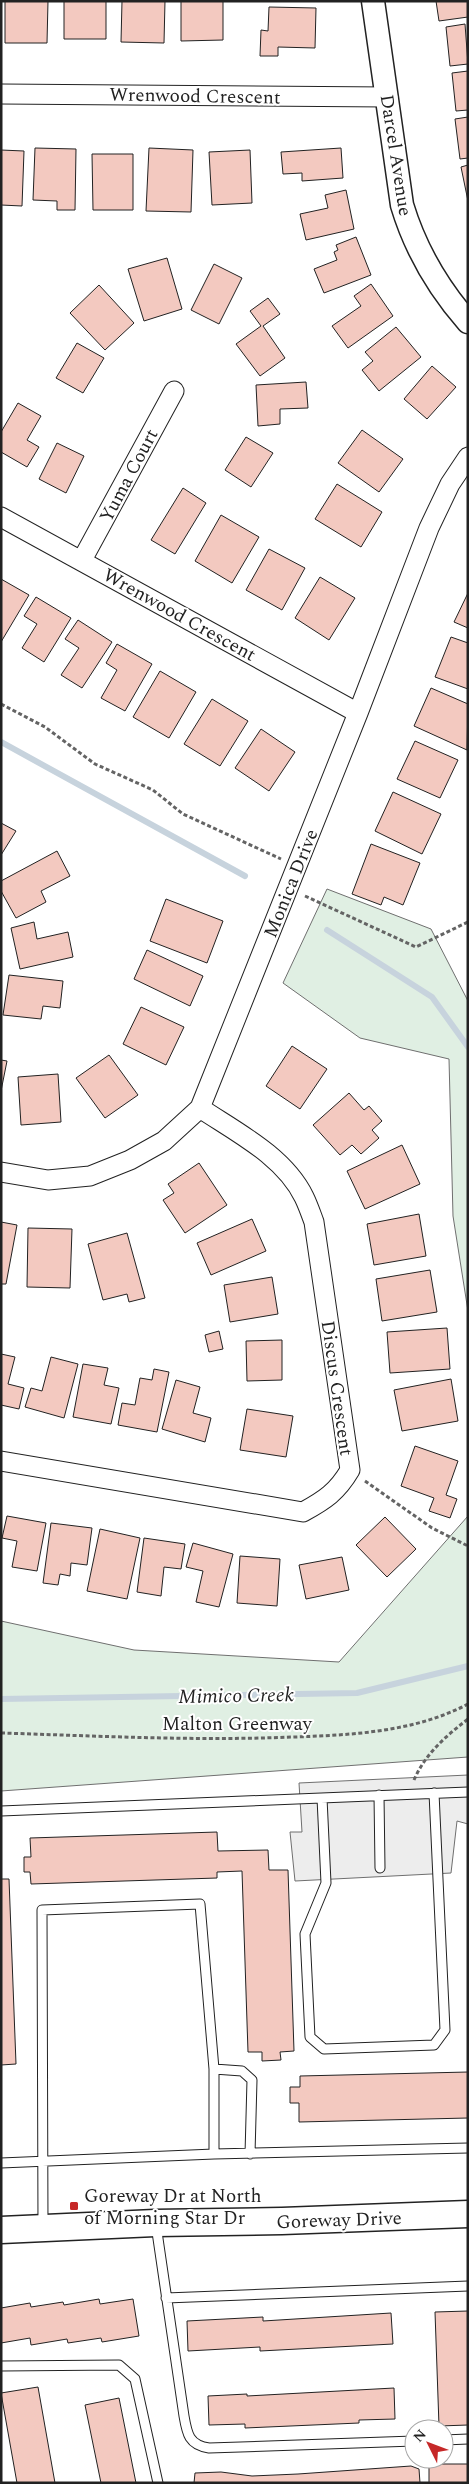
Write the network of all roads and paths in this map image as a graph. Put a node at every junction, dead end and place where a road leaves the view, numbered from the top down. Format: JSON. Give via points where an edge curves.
{"nodes":[{"id":1,"x":373,"y":1,"type":"edge"},
{"id":2,"x":1,"y":94,"type":"edge"},
{"id":3,"x":388,"y":97,"type":"junction"},
{"id":4,"x":468,"y":322,"type":"edge"},
{"id":5,"x":174,"y":390,"type":"dead end"},
{"id":6,"x":468,"y":457,"type":"edge"},
{"id":7,"x":1,"y":517,"type":"edge"},
{"id":8,"x":82,"y":560,"type":"junction"},
{"id":9,"x":1,"y":704,"type":"edge"},
{"id":10,"x":358,"y":712,"type":"junction"},
{"id":11,"x":296,"y":866,"type":"junction"},
{"id":12,"x":468,"y":922,"type":"edge"},
{"id":13,"x":200,"y":1108,"type":"junction"},
{"id":14,"x":1,"y":1172,"type":"edge"},
{"id":15,"x":1,"y":1462,"type":"edge"},
{"id":16,"x":350,"y":1470,"type":"junction"},
{"id":17,"x":468,"y":1546,"type":"edge"},
{"id":18,"x":468,"y":1704,"type":"edge"},
{"id":19,"x":468,"y":1719,"type":"edge"},
{"id":20,"x":1,"y":1733,"type":"edge"},
{"id":21,"x":468,"y":1792,"type":"edge"},
{"id":22,"x":434,"y":1793,"type":"junction"},
{"id":23,"x":408,"y":1794,"type":"junction"},
{"id":24,"x":379,"y":1796,"type":"junction"},
{"id":25,"x":322,"y":1798,"type":"junction"},
{"id":26,"x":1,"y":1811,"type":"edge"},
{"id":27,"x":380,"y":1868,"type":"dead end"},
{"id":28,"x":214,"y":2069,"type":"junction"},
{"id":29,"x":468,"y":2148,"type":"edge"},
{"id":30,"x":214,"y":2154,"type":"junction"},
{"id":31,"x":250,"y":2154,"type":"junction"},
{"id":32,"x":43,"y":2162,"type":"junction"},
{"id":33,"x":1,"y":2163,"type":"edge"},
{"id":34,"x":468,"y":2214,"type":"edge"},
{"id":35,"x":155,"y":2223,"type":"junction"},
{"id":36,"x":43,"y":2227,"type":"junction"},
{"id":37,"x":1,"y":2230,"type":"edge"},
{"id":38,"x":468,"y":2286,"type":"edge"},
{"id":39,"x":166,"y":2298,"type":"junction"},
{"id":40,"x":1,"y":2366,"type":"edge"},
{"id":41,"x":468,"y":2439,"type":"edge"},
{"id":42,"x":454,"y":2440,"type":"edge"},
{"id":43,"x":404,"y":2441,"type":"edge"},
{"id":44,"x":158,"y":2483,"type":"edge"}],
"edges":[{"from":1,"to":3,"type":"street","name":"Darcel Avenue"},
{"from":2,"to":3,"type":"street","name":"Wrenwood Crescent"},
{"from":3,"to":4,"type":"street","name":"Darcel Avenue","via":[[402,205],[407,221],[436,279]]},
{"from":5,"to":8,"type":"street","name":"Yuma Court"},
{"from":6,"to":10,"type":"street","name":"Monica Drive","via":[[450,484],[430,528]]},
{"from":7,"to":8,"type":"street","name":"Wrenwood Crescent"},
{"from":8,"to":10,"type":"street","name":"Wrenwood Crescent"},
{"from":9,"to":11,"type":"path","via":[[45,727],[96,764],[153,790],[183,814]]},
{"from":10,"to":11,"type":"street","name":"Monica Drive"},
{"from":11,"to":12,"type":"path","via":[[305,897],[416,947]]},
{"from":11,"to":13,"type":"street","name":"Monica Drive"},
{"from":13,"to":14,"type":"street","name":"Monica Drive","via":[[164,1141],[130,1160],[90,1176],[48,1180]]},
{"from":13,"to":16,"type":"street","name":"Discus Crescent","via":[[268,1155],[288,1174],[304,1197],[314,1222]]},
{"from":15,"to":16,"type":"street","name":"Discus Crescent","via":[[303,1512],[328,1498],[343,1483]]},
{"from":16,"to":17,"type":"path","via":[[432,1528]]},
{"from":18,"to":20,"type":"path","name":"Malton Greenway","via":[[400,1728],[338,1736],[239,1740]]},
{"from":19,"to":23,"type":"path","via":[[420,1766]]},
{"from":21,"to":22,"type":"lane"},
{"from":22,"to":23,"type":"lane"},
{"from":22,"to":25,"type":"lane","via":[[445,2030],[434,2046],[324,2050],[310,2037],[305,1934],[326,1883]]},
{"from":23,"to":24,"type":"lane"},
{"from":24,"to":25,"type":"lane"},
{"from":24,"to":27,"type":"lane"},
{"from":25,"to":26,"type":"lane"},
{"from":28,"to":30,"type":"lane"},
{"from":28,"to":31,"type":"lane","via":[[242,2071],[252,2080]]},
{"from":28,"to":32,"type":"lane","via":[[200,1904],[42,1910]]},
{"from":29,"to":31,"type":"lane"},
{"from":30,"to":31,"type":"lane"},
{"from":30,"to":32,"type":"lane"},
{"from":32,"to":33,"type":"lane"},
{"from":32,"to":36,"type":"lane"},
{"from":34,"to":35,"type":"main road","name":"Goreway Drive"},
{"from":35,"to":36,"type":"main road","name":"Goreway Drive"},
{"from":35,"to":39,"type":"lane"},
{"from":36,"to":37,"type":"main road","name":"Goreway Drive"},
{"from":38,"to":39,"type":"lane"},
{"from":39,"to":43,"type":"lane","via":[[186,2429],[194,2444],[209,2448]]},
{"from":40,"to":44,"type":"lane","via":[[119,2365],[135,2379]]},
{"from":41,"to":42,"type":"lane"}]}
